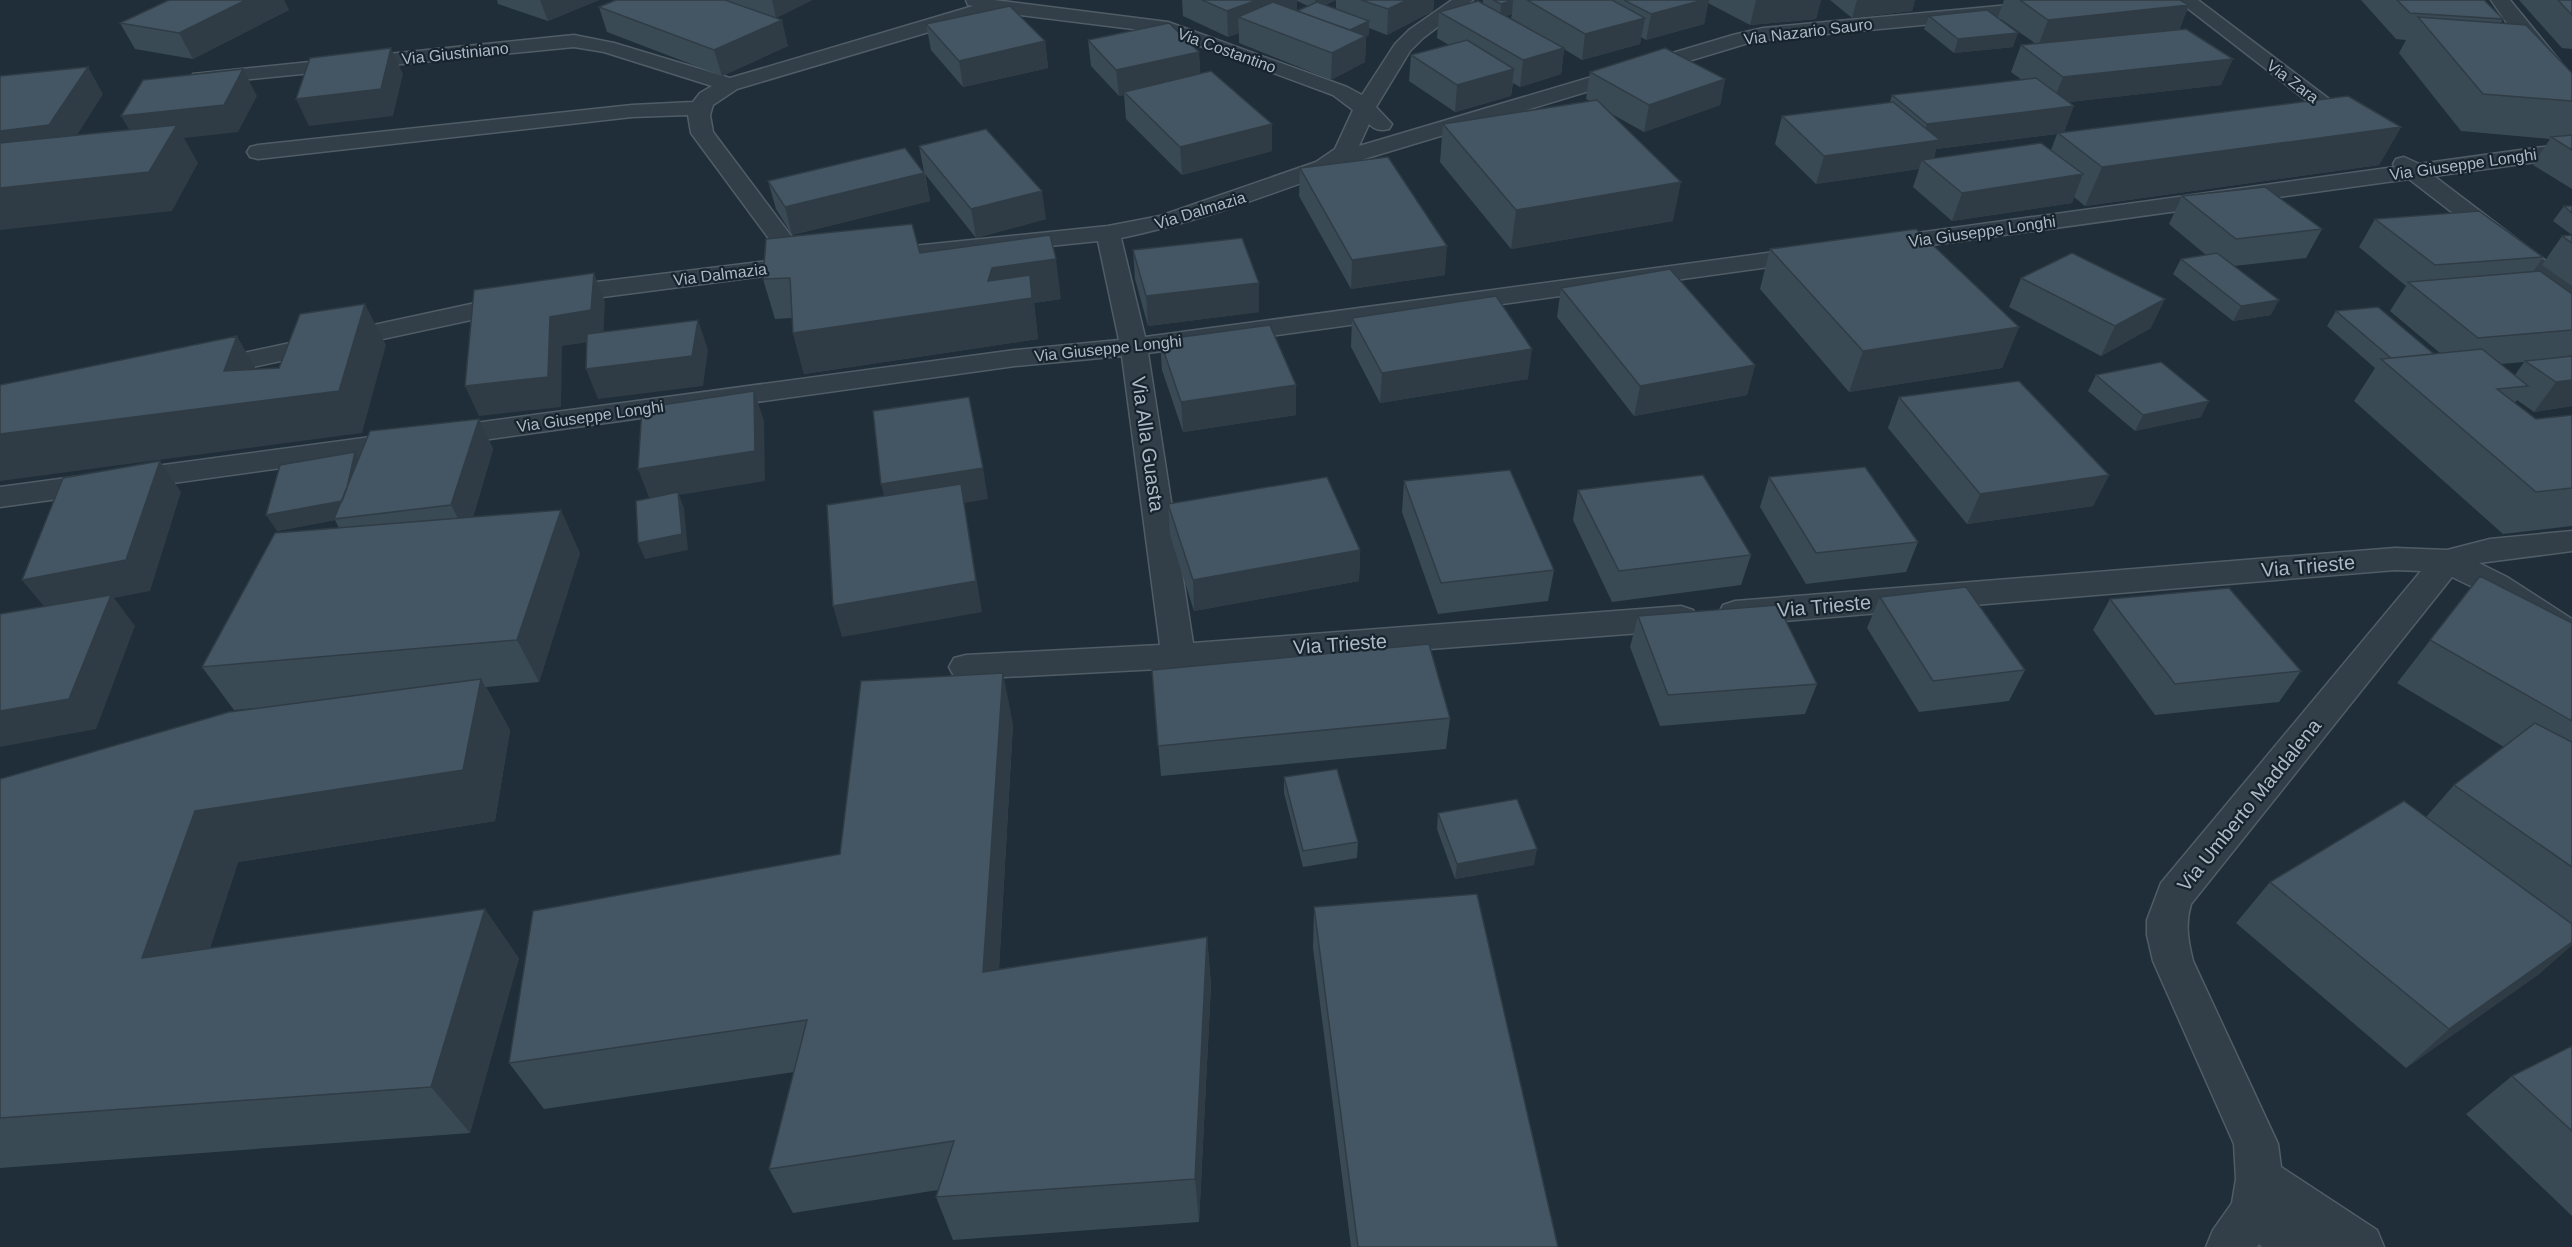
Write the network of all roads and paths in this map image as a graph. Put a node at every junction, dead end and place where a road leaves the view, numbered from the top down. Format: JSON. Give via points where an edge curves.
{"nodes":[{"id":1,"x":973,"y":0,"type":"edge"},
{"id":2,"x":1464,"y":0,"type":"edge"},
{"id":3,"x":2124,"y":0,"type":"edge"},
{"id":4,"x":2186,"y":0,"type":"edge"},
{"id":5,"x":2500,"y":0,"type":"edge"},
{"id":6,"x":995,"y":6,"type":"junction"},
{"id":7,"x":2544,"y":56,"type":"junction"},
{"id":8,"x":2572,"y":59,"type":"edge"},
{"id":9,"x":186,"y":80,"type":"edge"},
{"id":10,"x":730,"y":85,"type":"junction"},
{"id":11,"x":2572,"y":88,"type":"edge"},
{"id":12,"x":700,"y":108,"type":"junction"},
{"id":13,"x":1365,"y":111,"type":"junction"},
{"id":14,"x":1433,"y":130,"type":"junction"},
{"id":15,"x":2367,"y":136,"type":"edge"},
{"id":16,"x":2386,"y":150,"type":"edge"},
{"id":17,"x":2572,"y":150,"type":"edge"},
{"id":18,"x":258,"y":152,"type":"dead end"},
{"id":19,"x":1337,"y":160,"type":"junction"},
{"id":20,"x":2414,"y":171,"type":"junction"},
{"id":21,"x":1108,"y":233,"type":"junction"},
{"id":22,"x":800,"y":264,"type":"junction"},
{"id":23,"x":2572,"y":293,"type":"edge"},
{"id":24,"x":1134,"y":347,"type":"junction"},
{"id":25,"x":184,"y":373,"type":"edge"},
{"id":26,"x":0,"y":497,"type":"edge"},
{"id":27,"x":2572,"y":541,"type":"edge"},
{"id":28,"x":2447,"y":561,"type":"junction"},
{"id":29,"x":2572,"y":636,"type":"edge"},
{"id":30,"x":1178,"y":656,"type":"junction"},
{"id":31,"x":966,"y":666,"type":"dead end"},
{"id":32,"x":2248,"y":1213,"type":"edge"},
{"id":33,"x":2302,"y":1247,"type":"edge"},
{"id":34,"x":2360,"y":1247,"type":"edge"}],
"edges":[{"from":1,"to":6,"type":"street","name":"Via Costantino"},
{"from":2,"to":13,"type":"street","via":[[1402,48]]},
{"from":3,"to":14,"type":"street","name":"Via Nazario Sauro","via":[[1763,34]]},
{"from":4,"to":15,"type":"street","name":"Via Zara"},
{"from":5,"to":7,"type":"street"},
{"from":6,"to":10,"type":"street"},
{"from":6,"to":13,"type":"street","name":"Via Costantino","via":[[1168,28],[1340,91]]},
{"from":7,"to":8,"type":"street"},
{"from":7,"to":11,"type":"street"},
{"from":9,"to":10,"type":"street","name":"Via Giustiniano","via":[[574,41],[607,47]]},
{"from":10,"to":12,"type":"street","via":[[714,92]]},
{"from":12,"to":18,"type":"street","via":[[632,111]]},
{"from":12,"to":22,"type":"street","via":[[697,118],[702,133]]},
{"from":13,"to":14,"type":"street","name":"Via Nazario Sauro","via":[[1398,130]]},
{"from":13,"to":19,"type":"street","via":[[1345,153]]},
{"from":14,"to":19,"type":"street","name":"Via Nazario Sauro"},
{"from":16,"to":20,"type":"street"},
{"from":17,"to":20,"type":"street","name":"Via Giuseppe Longhi"},
{"from":19,"to":21,"type":"street","name":"Via Dalmazia","via":[[1220,205]]},
{"from":20,"to":23,"type":"street"},
{"from":20,"to":24,"type":"street","name":"Via Giuseppe Longhi"},
{"from":21,"to":22,"type":"street","name":"Via Dalmazia"},
{"from":21,"to":24,"type":"street","name":"Via Alla Guasta"},
{"from":22,"to":25,"type":"street","name":"Via Dalmazia","via":[[508,304]]},
{"from":24,"to":26,"type":"street","name":"Via Giuseppe Longhi","via":[[1015,358]]},
{"from":24,"to":30,"type":"street","name":"Via Alla Guasta"},
{"from":27,"to":28,"type":"street","name":"Via Trieste","via":[[2490,550]]},
{"from":28,"to":29,"type":"street","via":[[2496,585]]},
{"from":28,"to":30,"type":"street","name":"Via Trieste","via":[[2395,559]]},
{"from":28,"to":32,"type":"street","name":"Via Umberto Maddalena","via":[[2175,895],[2166,914],[2166,936],[2173,961],[2256,1144]]},
{"from":30,"to":31,"type":"street","name":"Via Trieste"},
{"from":32,"to":33,"type":"street"},
{"from":32,"to":34,"type":"street"}]}
